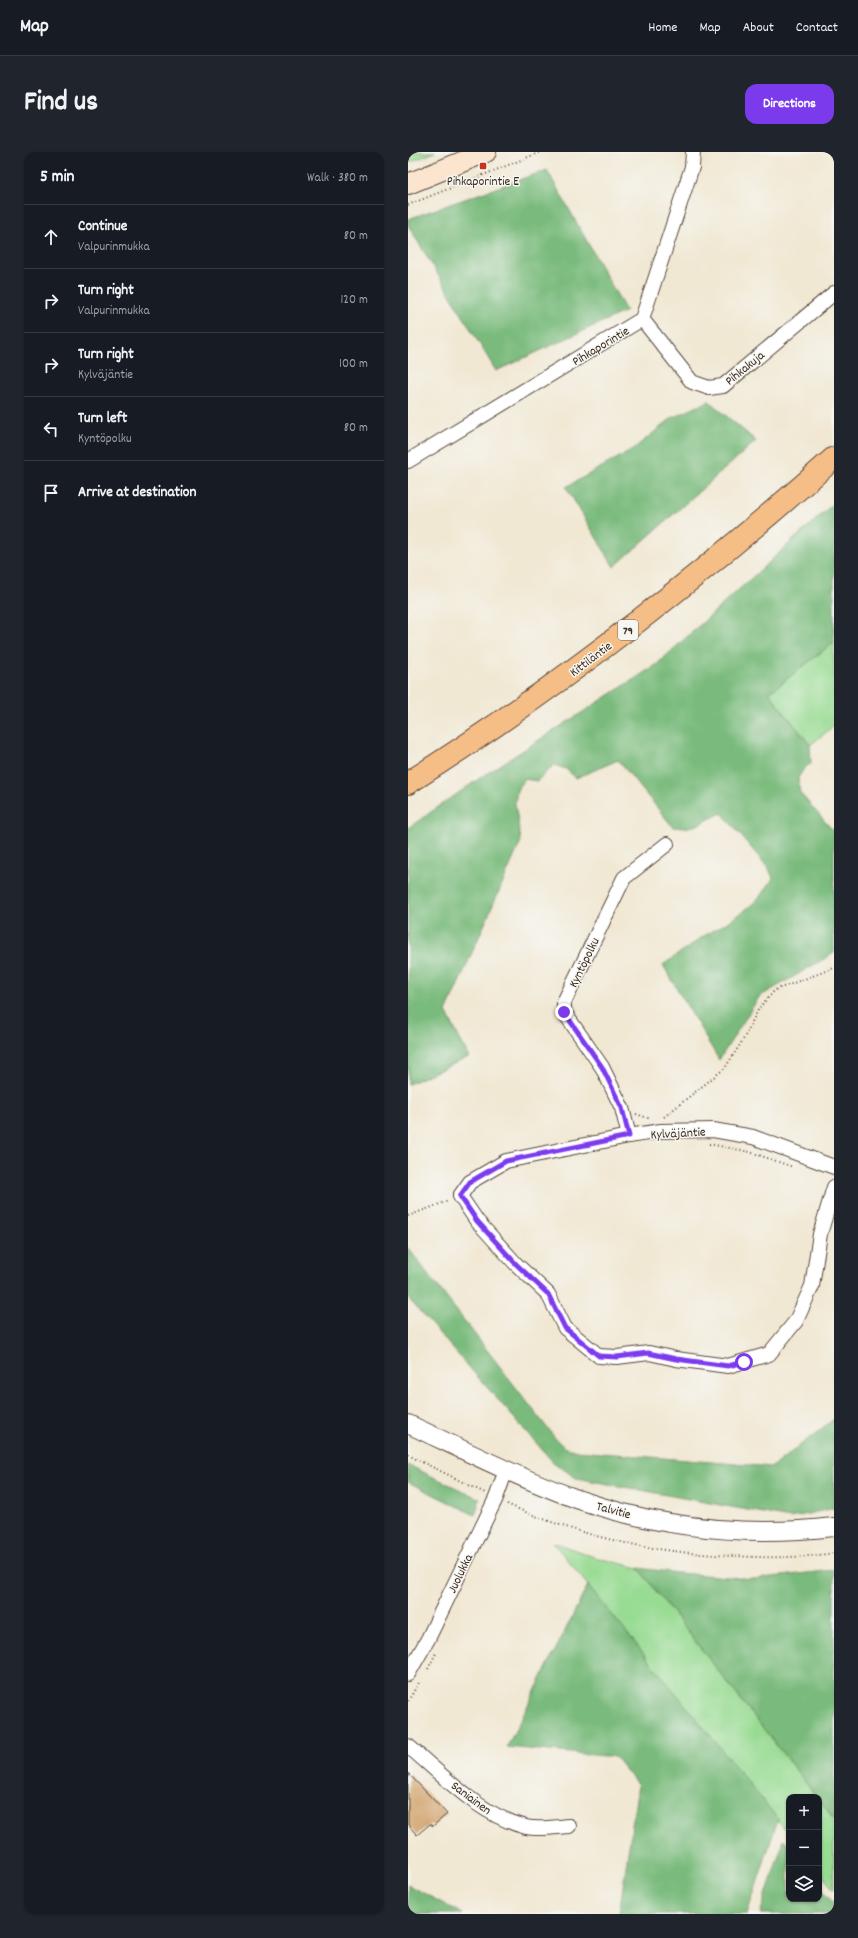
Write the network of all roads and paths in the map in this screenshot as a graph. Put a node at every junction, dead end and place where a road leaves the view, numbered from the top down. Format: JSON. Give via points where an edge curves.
{"nodes":[{"id":1,"x":486,"y":152,"type":"edge"},
{"id":2,"x":541,"y":152,"type":"edge"},
{"id":3,"x":693,"y":152,"type":"edge"},
{"id":4,"x":408,"y":184,"type":"edge"},
{"id":5,"x":408,"y":205,"type":"edge"},
{"id":6,"x":834,"y":293,"type":"edge"},
{"id":7,"x":642,"y":319,"type":"junction"},
{"id":8,"x":834,"y":458,"type":"edge"},
{"id":9,"x":408,"y":461,"type":"edge"},
{"id":10,"x":408,"y":783,"type":"edge"},
{"id":11,"x":667,"y":844,"type":"dead end"},
{"id":12,"x":834,"y":968,"type":"edge"},
{"id":13,"x":622,"y":1108,"type":"junction"},
{"id":14,"x":629,"y":1136,"type":"junction"},
{"id":15,"x":706,"y":1143,"type":"dead end"},
{"id":16,"x":834,"y":1167,"type":"edge"},
{"id":17,"x":799,"y":1169,"type":"dead end"},
{"id":18,"x":834,"y":1187,"type":"edge"},
{"id":19,"x":460,"y":1196,"type":"junction"},
{"id":20,"x":408,"y":1216,"type":"edge"},
{"id":21,"x":408,"y":1424,"type":"edge"},
{"id":22,"x":506,"y":1470,"type":"junction"},
{"id":23,"x":834,"y":1527,"type":"edge"},
{"id":24,"x":408,"y":1674,"type":"edge"},
{"id":25,"x":408,"y":1746,"type":"edge"},
{"id":26,"x":569,"y":1826,"type":"dead end"}],
"edges":[{"from":1,"to":4,"type":"main road"},
{"from":2,"to":5,"type":"path"},
{"from":3,"to":7,"type":"street","name":"Pihkaporintie","via":[[692,167]]},
{"from":6,"to":7,"type":"street","name":"Pihkakuja","via":[[723,386],[709,388],[692,382]]},
{"from":7,"to":9,"type":"street","name":"Pihkaporintie"},
{"from":8,"to":10,"type":"main road","name":"Kittiläntie","number":"79","via":[[684,586],[592,658]]},
{"from":11,"to":13,"type":"street","name":"Kyntöpolku","via":[[624,878],[564,1002],[564,1012],[602,1067]]},
{"from":12,"to":13,"type":"path","via":[[775,990],[758,1008],[743,1040],[725,1068],[658,1122]]},
{"from":13,"to":14,"type":"street","name":"Kyntöpolku"},
{"from":14,"to":16,"type":"street","name":"Kylväjäntie","via":[[661,1132],[721,1132],[753,1137]]},
{"from":14,"to":19,"type":"street","name":"Kylväjäntie","via":[[506,1161],[470,1182]]},
{"from":15,"to":17,"type":"path","via":[[750,1152]]},
{"from":18,"to":19,"type":"street","via":[[820,1234],[812,1286],[796,1321],[769,1354],[728,1366],[648,1353],[617,1357],[599,1356],[565,1328],[548,1294],[516,1264],[477,1221]]},
{"from":19,"to":20,"type":"path"},
{"from":21,"to":22,"type":"street","name":"Talvitie"},
{"from":22,"to":23,"type":"street","name":"Talvitie","via":[[597,1505],[694,1527],[769,1532]]},
{"from":22,"to":24,"type":"street","name":"Juolukka","via":[[496,1498],[428,1639]]},
{"from":25,"to":26,"type":"street","name":"Saniainen","via":[[491,1813],[527,1828]]}]}
